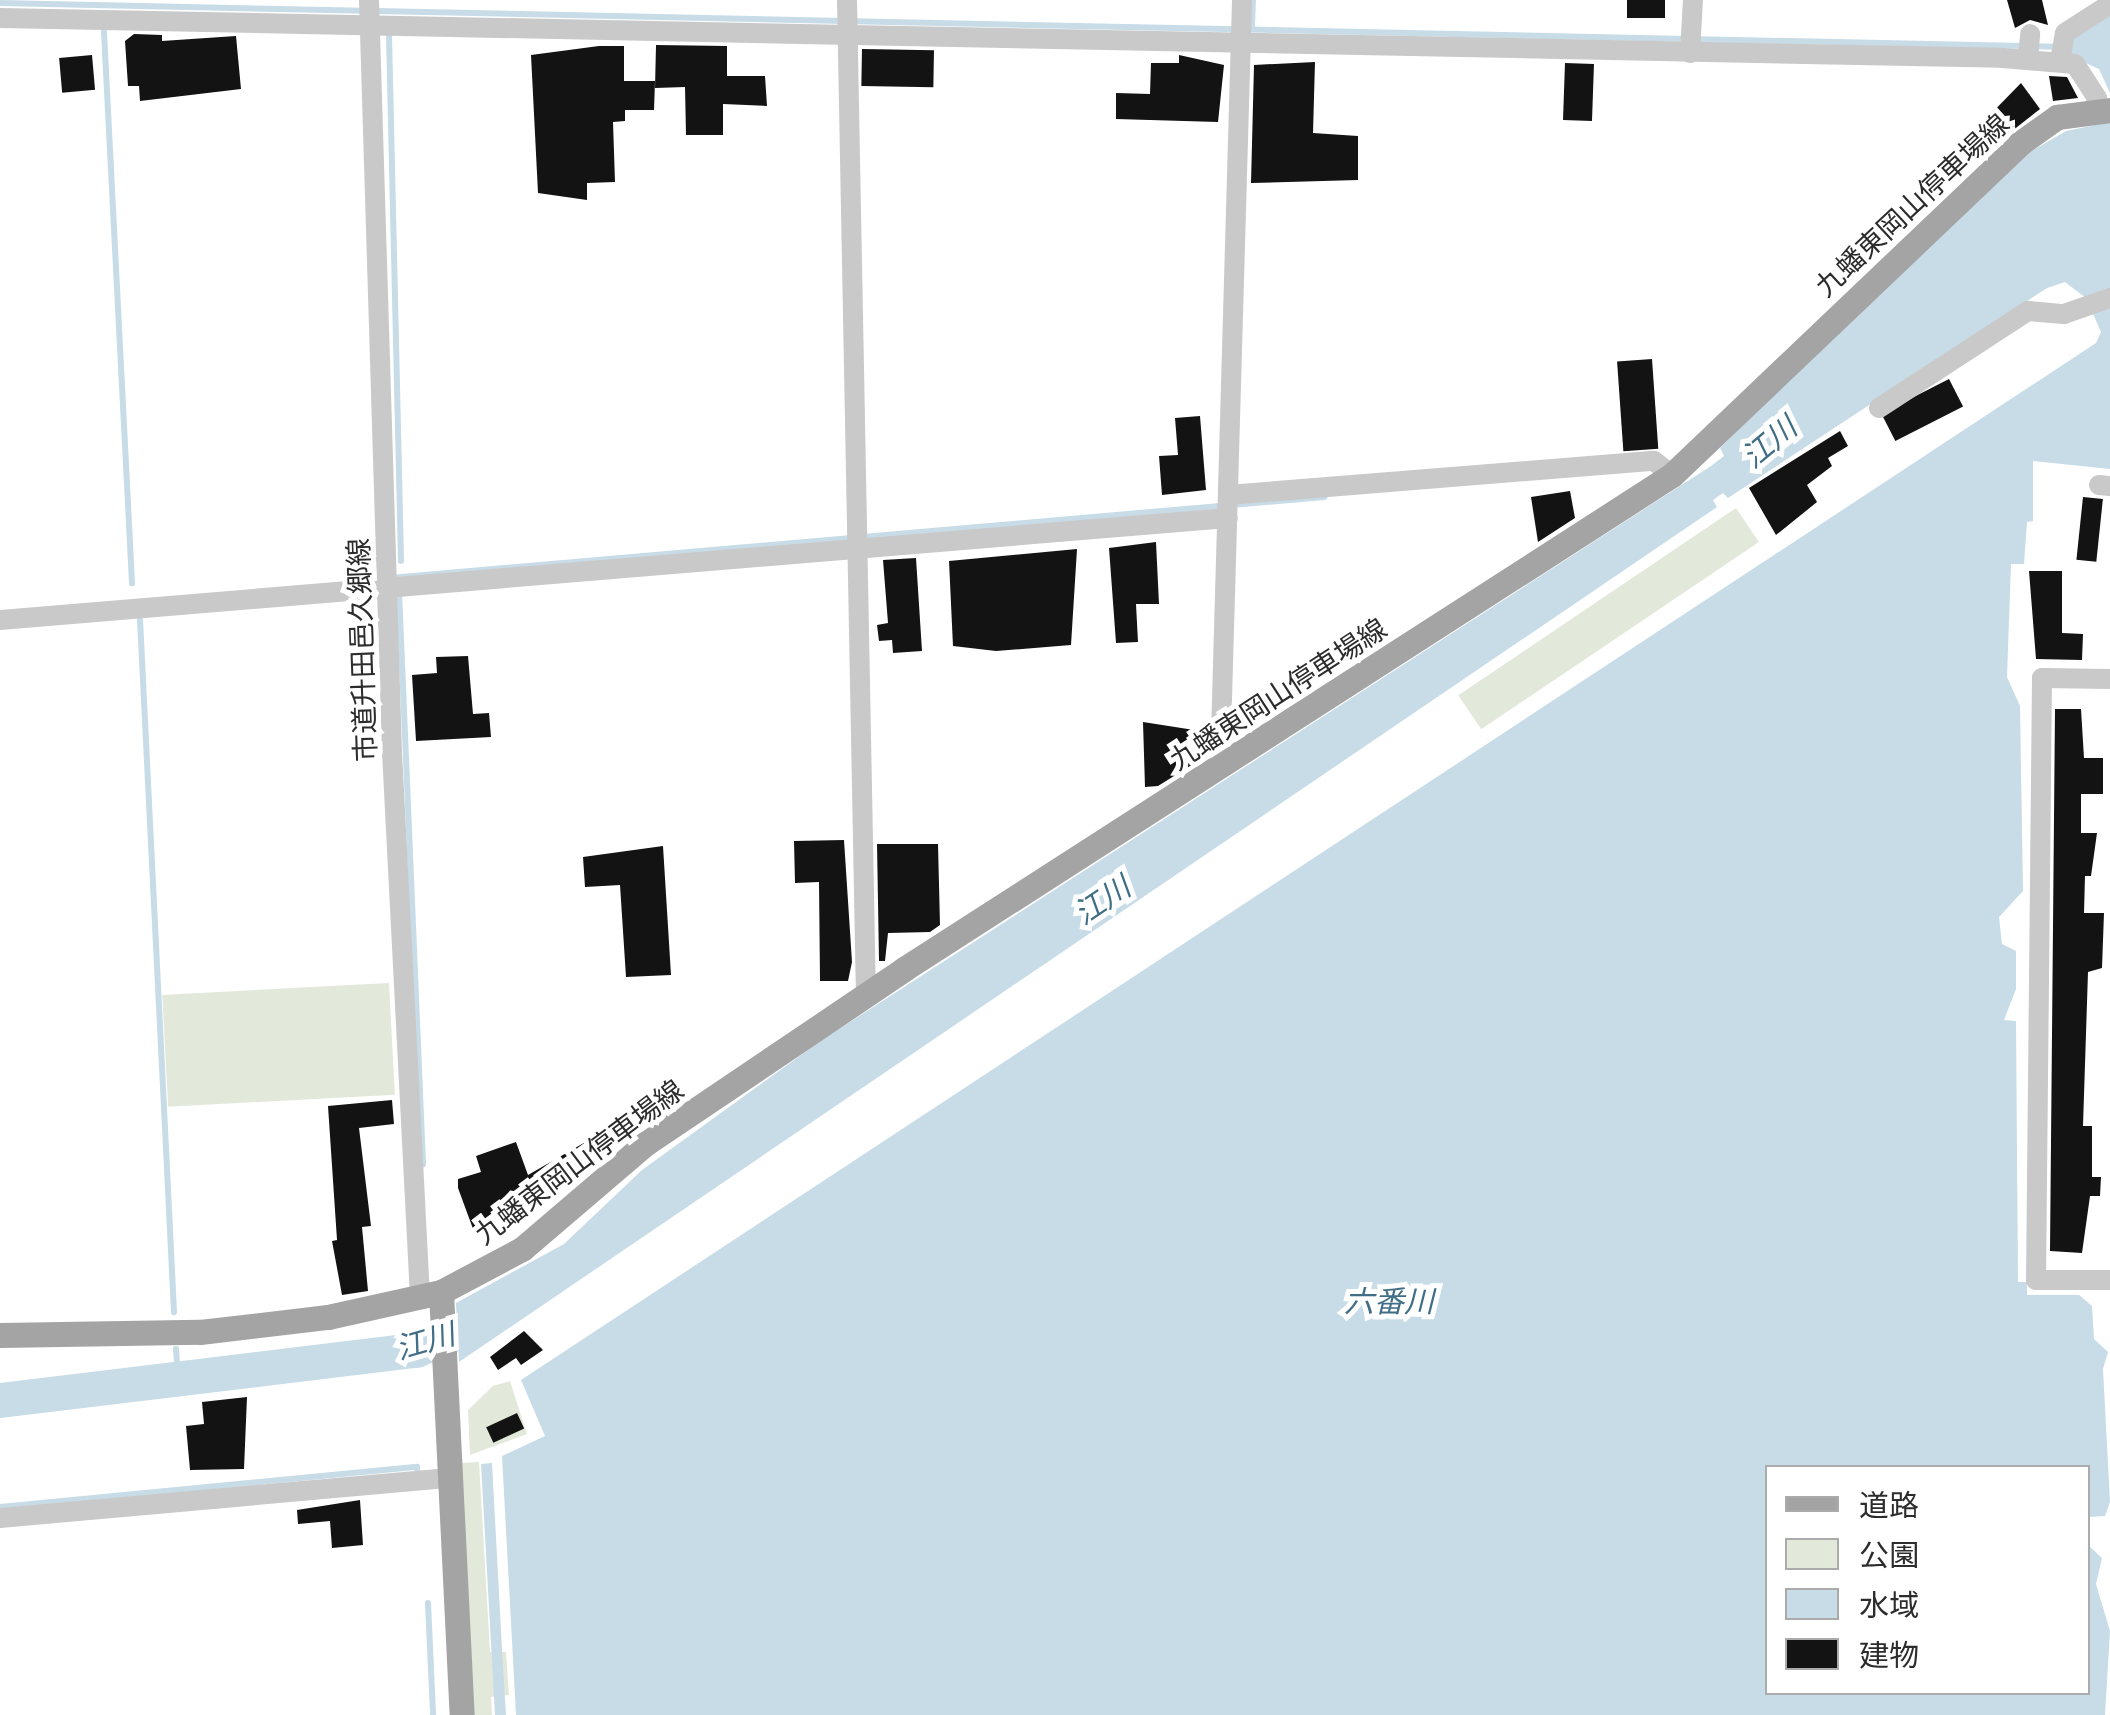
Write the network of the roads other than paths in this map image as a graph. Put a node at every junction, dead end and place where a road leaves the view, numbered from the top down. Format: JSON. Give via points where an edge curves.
{"nodes":[{"id":1,"x":0,"y":0,"type":"edge"},
{"id":2,"x":1242,"y":0,"type":"edge"},
{"id":3,"x":1693,"y":0,"type":"edge"},
{"id":4,"x":2110,"y":4,"type":"edge"},
{"id":5,"x":0,"y":8,"type":"edge"},
{"id":6,"x":369,"y":10,"type":"edge"},
{"id":7,"x":847,"y":17,"type":"edge"},
{"id":8,"x":0,"y":18,"type":"edge"},
{"id":9,"x":1241,"y":33,"type":"junction"},
{"id":10,"x":1691,"y":42,"type":"junction"},
{"id":11,"x":2060,"y":52,"type":"junction"},
{"id":12,"x":2103,"y":110,"type":"edge"},
{"id":13,"x":2110,"y":298,"type":"edge"},
{"id":14,"x":1879,"y":408,"type":"dead end"},
{"id":15,"x":1672,"y":476,"type":"junction"},
{"id":16,"x":1228,"y":506,"type":"junction"},
{"id":17,"x":854,"y":541,"type":"junction"},
{"id":18,"x":387,"y":580,"type":"junction"},
{"id":19,"x":0,"y":620,"type":"edge"},
{"id":20,"x":2110,"y":679,"type":"edge"},
{"id":21,"x":1220,"y":769,"type":"junction"},
{"id":22,"x":866,"y":995,"type":"junction"},
{"id":23,"x":2110,"y":1280,"type":"edge"},
{"id":24,"x":434,"y":1300,"type":"junction"},
{"id":25,"x":0,"y":1335,"type":"edge"},
{"id":26,"x":452,"y":1478,"type":"junction"},
{"id":27,"x":0,"y":1518,"type":"edge"},
{"id":28,"x":462,"y":1715,"type":"edge"}],
"edges":[{"from":1,"to":5,"type":"street"},
{"from":2,"to":9,"type":"street"},
{"from":3,"to":10,"type":"street"},
{"from":4,"to":11,"type":"street"},
{"from":5,"to":8,"type":"street"},
{"from":6,"to":7,"type":"street"},
{"from":6,"to":8,"type":"street"},
{"from":6,"to":18,"type":"street","name":"市道升田邑久郷線"},
{"from":7,"to":9,"type":"street"},
{"from":7,"to":17,"type":"street"},
{"from":9,"to":10,"type":"street"},
{"from":9,"to":16,"type":"street"},
{"from":10,"to":11,"type":"street","via":[[2029,46]]},
{"from":11,"to":12,"type":"street","via":[[2085,74]]},
{"from":12,"to":15,"type":"main road","name":"九蟠東岡山停車場線","via":[[2057,117],[2019,144]]},
{"from":13,"to":14,"type":"street","via":[[2087,307],[2028,311]]},
{"from":15,"to":16,"type":"street","via":[[1654,461]]},
{"from":15,"to":21,"type":"main road","name":"九蟠東岡山停車場線"},
{"from":16,"to":17,"type":"street"},
{"from":16,"to":21,"type":"street"},
{"from":17,"to":18,"type":"street"},
{"from":17,"to":22,"type":"street"},
{"from":18,"to":19,"type":"street"},
{"from":18,"to":24,"type":"street","name":"市道升田邑久郷線"},
{"from":20,"to":23,"type":"street","via":[[2042,678],[2036,1280]]},
{"from":21,"to":22,"type":"main road","name":"九蟠東岡山停車場線"},
{"from":22,"to":24,"type":"main road","name":"九蟠東岡山停車場線","via":[[645,1144],[522,1249]]},
{"from":24,"to":25,"type":"main road","name":"九蟠東岡山停車場線","via":[[200,1332]]},
{"from":24,"to":26,"type":"main road","via":[[448,1367]]},
{"from":26,"to":27,"type":"street"},
{"from":26,"to":28,"type":"main road"}]}
